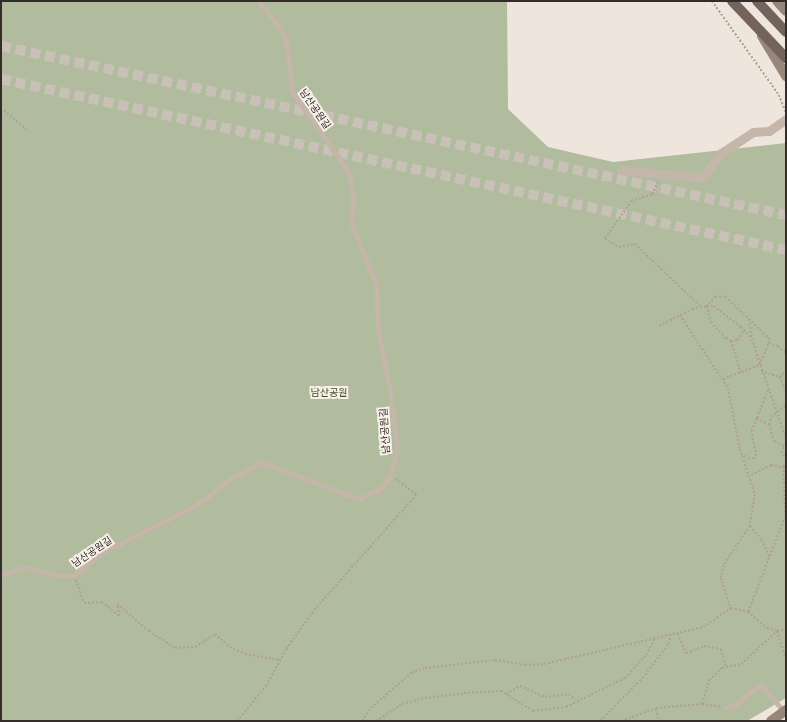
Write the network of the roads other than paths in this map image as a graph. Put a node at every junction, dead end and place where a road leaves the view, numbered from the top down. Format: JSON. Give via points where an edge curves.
{"nodes":[{"id":1,"x":258,"y":1,"type":"edge"},
{"id":2,"x":732,"y":1,"type":"edge"},
{"id":3,"x":758,"y":1,"type":"edge"},
{"id":4,"x":777,"y":1,"type":"edge"},
{"id":5,"x":786,"y":11,"type":"edge"},
{"id":6,"x":786,"y":32,"type":"edge"},
{"id":7,"x":761,"y":34,"type":"junction"},
{"id":8,"x":786,"y":58,"type":"edge"},
{"id":9,"x":786,"y":76,"type":"edge"},
{"id":10,"x":786,"y":119,"type":"edge"},
{"id":11,"x":621,"y":170,"type":"dead end"},
{"id":12,"x":1,"y":575,"type":"edge"},
{"id":13,"x":725,"y":708,"type":"road end"},
{"id":14,"x":785,"y":711,"type":"edge"},
{"id":15,"x":771,"y":721,"type":"edge"}],
"edges":[{"from":1,"to":12,"type":"lane","name":"남산공원길","via":[[279,27],[286,41],[292,92],[349,173],[353,199],[351,223],[376,285],[378,331],[391,396],[397,449],[390,476],[380,489],[359,499],[261,462],[229,480],[195,506],[105,551],[74,575],[62,576],[25,567]]},
{"from":2,"to":7,"type":"main road"},
{"from":3,"to":6,"type":"main road"},
{"from":4,"to":5,"type":"main road"},
{"from":7,"to":8,"type":"main road"},
{"from":7,"to":9,"type":"main road"},
{"from":10,"to":11,"type":"street","via":[[769,131],[753,132],[721,153],[702,178]]},
{"from":13,"to":14,"type":"lane","via":[[736,704],[761,684]]},
{"from":14,"to":15,"type":"main road"}]}
